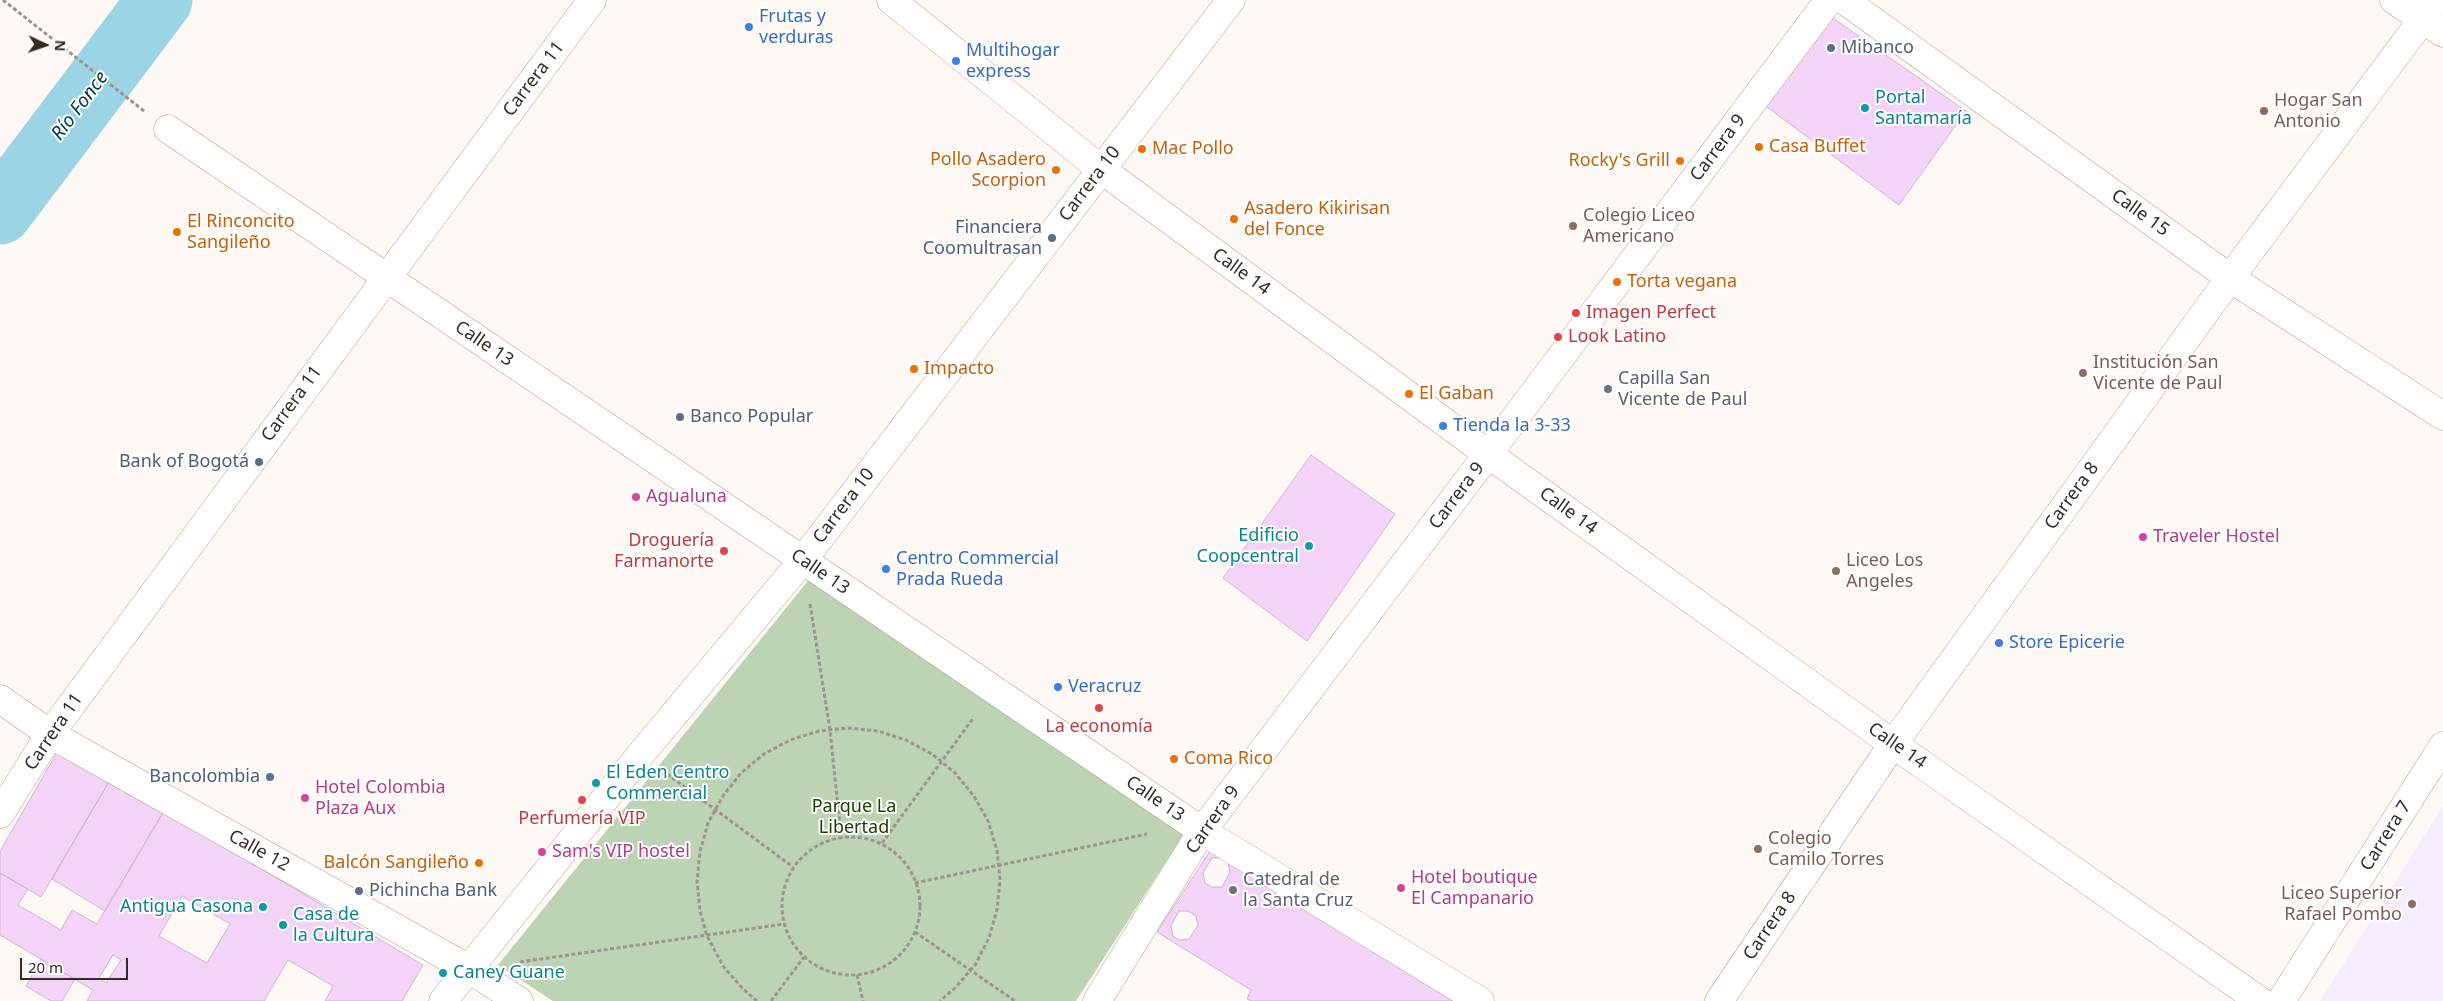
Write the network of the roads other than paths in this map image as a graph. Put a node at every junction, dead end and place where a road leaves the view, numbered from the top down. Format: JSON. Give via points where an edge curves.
{"nodes":[{"id":1,"x":592,"y":0,"type":"edge"},
{"id":2,"x":891,"y":0,"type":"edge"},
{"id":3,"x":1231,"y":0,"type":"edge"},
{"id":4,"x":1829,"y":0,"type":"edge"},
{"id":5,"x":1844,"y":0,"type":"edge"},
{"id":6,"x":2394,"y":0,"type":"edge"},
{"id":7,"x":2434,"y":17,"type":"edge"},
{"id":8,"x":168,"y":129,"type":"road end"},
{"id":9,"x":1102,"y":170,"type":"junction"},
{"id":10,"x":386,"y":277,"type":"junction"},
{"id":11,"x":2230,"y":278,"type":"junction"},
{"id":12,"x":2443,"y":416,"type":"edge"},
{"id":13,"x":1488,"y":454,"type":"junction"},
{"id":14,"x":803,"y":560,"type":"junction"},
{"id":15,"x":0,"y":699,"type":"edge"},
{"id":16,"x":50,"y":734,"type":"junction"},
{"id":17,"x":1893,"y":744,"type":"junction"},
{"id":18,"x":2443,"y":746,"type":"edge"},
{"id":19,"x":0,"y":814,"type":"edge"},
{"id":20,"x":1197,"y":827,"type":"junction"},
{"id":21,"x":469,"y":968,"type":"junction"},
{"id":22,"x":443,"y":1001,"type":"edge"},
{"id":23,"x":519,"y":1001,"type":"edge"},
{"id":24,"x":1097,"y":1001,"type":"edge"},
{"id":25,"x":1480,"y":1001,"type":"edge"},
{"id":26,"x":1719,"y":1001,"type":"edge"},
{"id":27,"x":2260,"y":1001,"type":"edge"},
{"id":28,"x":2281,"y":1001,"type":"edge"}],
"edges":[{"from":1,"to":10,"type":"street","name":"Carrera 11"},
{"from":2,"to":9,"type":"street","name":"Calle 14"},
{"from":3,"to":9,"type":"street","name":"Carrera 10"},
{"from":4,"to":13,"type":"street","name":"Carrera 9"},
{"from":5,"to":11,"type":"street","name":"Calle 15"},
{"from":6,"to":7,"type":"street"},
{"from":7,"to":11,"type":"street","name":"Carrera 8"},
{"from":8,"to":10,"type":"street","name":"Calle 13"},
{"from":9,"to":13,"type":"street","name":"Calle 14"},
{"from":9,"to":14,"type":"street","name":"Carrera 10"},
{"from":10,"to":14,"type":"street","name":"Calle 13"},
{"from":10,"to":16,"type":"street","name":"Carrera 11"},
{"from":11,"to":12,"type":"street","name":"Calle 15"},
{"from":11,"to":17,"type":"street","name":"Carrera 8"},
{"from":13,"to":17,"type":"street","name":"Calle 14"},
{"from":13,"to":20,"type":"street","name":"Carrera 9"},
{"from":14,"to":20,"type":"street","name":"Calle 13"},
{"from":14,"to":21,"type":"street","name":"Carrera 10"},
{"from":15,"to":16,"type":"street","name":"Calle 12"},
{"from":16,"to":19,"type":"street","name":"Carrera 11"},
{"from":16,"to":21,"type":"street","name":"Calle 12"},
{"from":17,"to":26,"type":"street","name":"Carrera 8"},
{"from":17,"to":27,"type":"street","name":"Calle 14"},
{"from":18,"to":28,"type":"street","name":"Carrera 7"},
{"from":20,"to":24,"type":"street","name":"Carrera 9"},
{"from":20,"to":25,"type":"street","name":"Calle 13"},
{"from":21,"to":22,"type":"street","name":"Carrera 10"},
{"from":21,"to":23,"type":"street","name":"Calle 12"}]}
